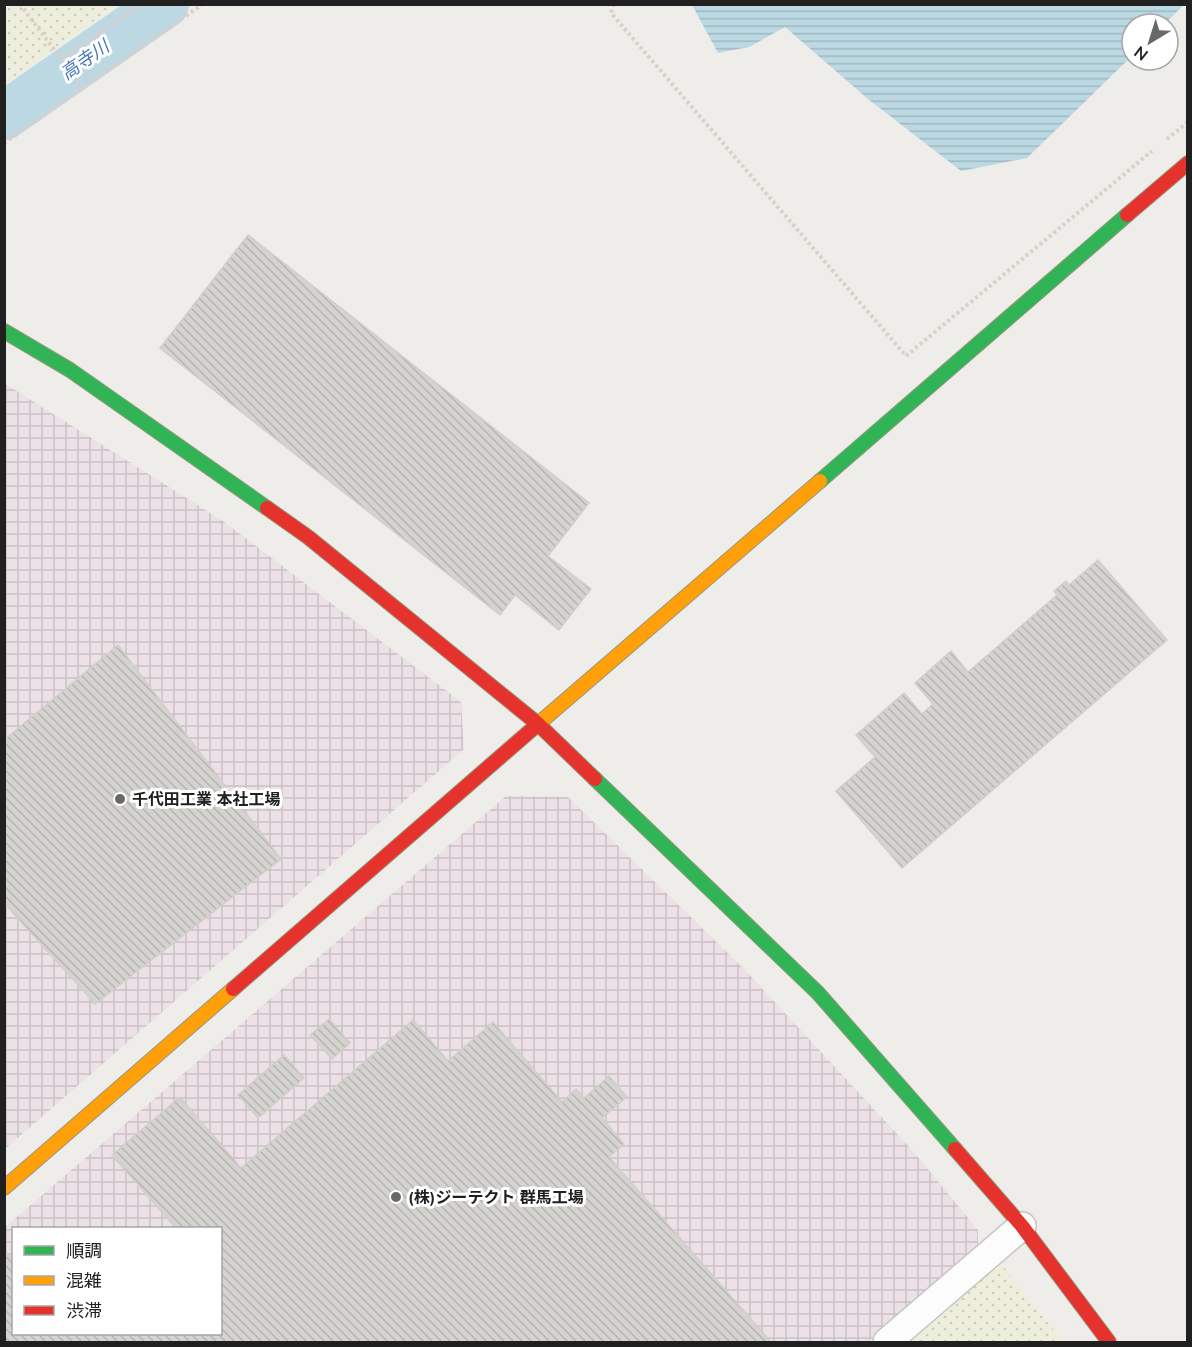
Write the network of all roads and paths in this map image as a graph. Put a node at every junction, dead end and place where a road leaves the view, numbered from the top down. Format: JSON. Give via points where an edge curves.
{"nodes":[{"id":1,"x":20,"y":4,"type":"edge"},
{"id":2,"x":141,"y":4,"type":"edge"},
{"id":3,"x":203,"y":4,"type":"edge"},
{"id":4,"x":614,"y":4,"type":"edge"},
{"id":5,"x":62,"y":59,"type":"junction"},
{"id":6,"x":83,"y":88,"type":"junction"},
{"id":7,"x":1188,"y":122,"type":"edge"},
{"id":8,"x":4,"y":143,"type":"edge"},
{"id":9,"x":1188,"y":163,"type":"edge"},
{"id":10,"x":4,"y":331,"type":"edge"},
{"id":11,"x":538,"y":724,"type":"junction"},
{"id":12,"x":4,"y":1188,"type":"edge"},
{"id":13,"x":1022,"y":1226,"type":"junction"},
{"id":14,"x":887,"y":1342,"type":"edge"},
{"id":15,"x":1109,"y":1342,"type":"edge"}],
"edges":[{"from":1,"to":5,"type":"path"},
{"from":2,"to":5,"type":"path"},
{"from":3,"to":6,"type":"path"},
{"from":4,"to":7,"type":"path","via":[[611,13],[906,356]]},
{"from":5,"to":6,"type":"path"},
{"from":6,"to":8,"type":"path"},
{"from":9,"to":11,"type":"street"},
{"from":10,"to":11,"type":"street","via":[[70,370],[308,537]]},
{"from":11,"to":12,"type":"street"},
{"from":11,"to":13,"type":"street","via":[[818,993]]},
{"from":13,"to":14,"type":"street"},
{"from":13,"to":15,"type":"street"}]}
